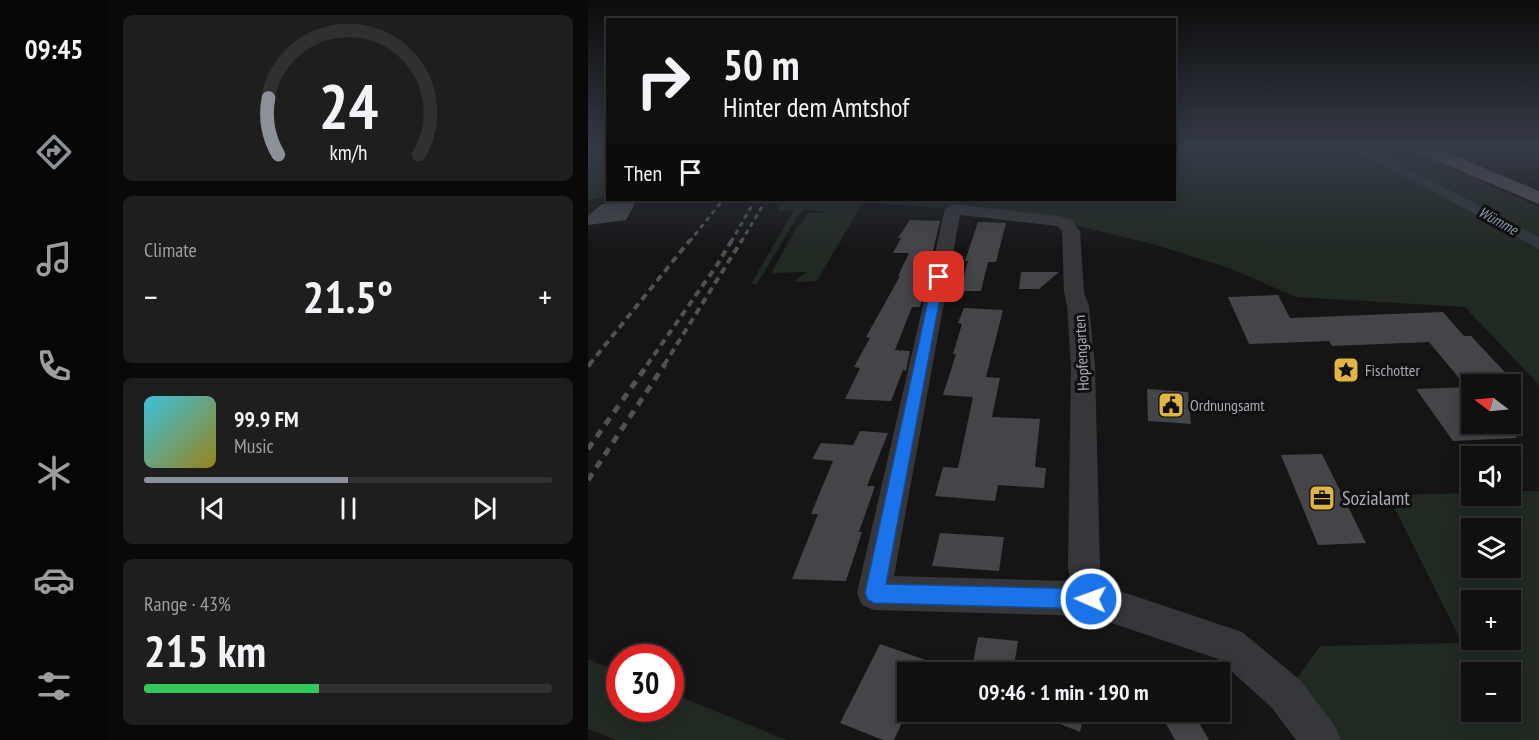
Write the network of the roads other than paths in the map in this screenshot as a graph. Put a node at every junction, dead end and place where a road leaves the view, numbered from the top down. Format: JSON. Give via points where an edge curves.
{"nodes":[{"id":1,"x":1501,"y":182,"type":"edge"},
{"id":2,"x":1539,"y":198,"type":"edge"},
{"id":3,"x":1091,"y":599,"type":"junction"},
{"id":4,"x":1322,"y":740,"type":"edge"}],
"edges":[{"from":1,"to":2,"type":"main road"},
{"from":3,"to":3,"type":"street","name":"Hopfengarten","via":[[874,593],[953,209],[1047,219],[1069,226],[1083,366],[1084,566]]},
{"from":3,"to":4,"type":"street","via":[[1229,645],[1286,694]]}]}
